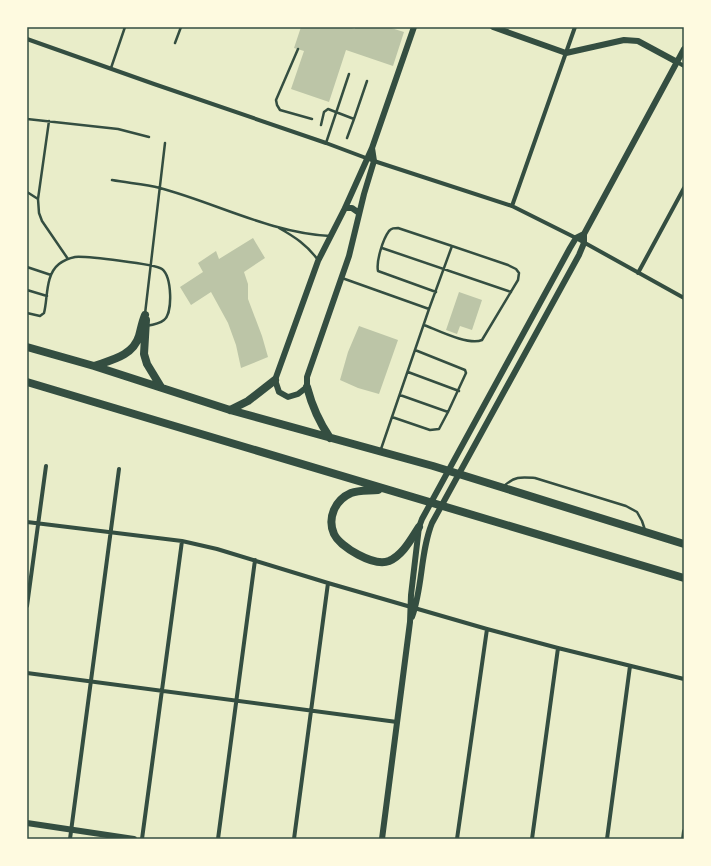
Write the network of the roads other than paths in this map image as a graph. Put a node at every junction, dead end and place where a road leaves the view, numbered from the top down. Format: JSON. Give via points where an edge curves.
{"nodes":[{"id":1,"x":125,"y":27,"type":"edge"},
{"id":2,"x":181,"y":27,"type":"edge"},
{"id":3,"x":414,"y":27,"type":"edge"},
{"id":4,"x":493,"y":27,"type":"edge"},
{"id":5,"x":575,"y":27,"type":"edge"},
{"id":6,"x":27,"y":39,"type":"edge"},
{"id":7,"x":175,"y":43,"type":"dead end"},
{"id":8,"x":298,"y":49,"type":"dead end"},
{"id":9,"x":684,"y":49,"type":"edge"},
{"id":10,"x":566,"y":52,"type":"junction"},
{"id":11,"x":676,"y":62,"type":"junction"},
{"id":12,"x":684,"y":66,"type":"edge"},
{"id":13,"x":110,"y":69,"type":"junction"},
{"id":14,"x":349,"y":74,"type":"dead end"},
{"id":15,"x":368,"y":81,"type":"dead end"},
{"id":16,"x":336,"y":112,"type":"junction"},
{"id":17,"x":27,"y":119,"type":"edge"},
{"id":18,"x":312,"y":119,"type":"dead end"},
{"id":19,"x":354,"y":119,"type":"junction"},
{"id":20,"x":49,"y":121,"type":"junction"},
{"id":21,"x":321,"y":125,"type":"dead end"},
{"id":22,"x":149,"y":137,"type":"dead end"},
{"id":23,"x":348,"y":138,"type":"dead end"},
{"id":24,"x":165,"y":143,"type":"dead end"},
{"id":25,"x":326,"y":143,"type":"junction"},
{"id":26,"x":372,"y":148,"type":"junction"},
{"id":27,"x":368,"y":158,"type":"junction"},
{"id":28,"x":374,"y":161,"type":"junction"},
{"id":29,"x":112,"y":180,"type":"dead end"},
{"id":30,"x":159,"y":188,"type":"junction"},
{"id":31,"x":684,"y":188,"type":"edge"},
{"id":32,"x":27,"y":192,"type":"edge"},
{"id":33,"x":38,"y":199,"type":"junction"},
{"id":34,"x":512,"y":206,"type":"junction"},
{"id":35,"x":345,"y":208,"type":"junction"},
{"id":36,"x":359,"y":213,"type":"junction"},
{"id":37,"x":277,"y":227,"type":"junction"},
{"id":38,"x":584,"y":234,"type":"junction"},
{"id":39,"x":330,"y":236,"type":"junction"},
{"id":40,"x":576,"y":238,"type":"junction"},
{"id":41,"x":584,"y":243,"type":"junction"},
{"id":42,"x":452,"y":246,"type":"junction"},
{"id":43,"x":382,"y":248,"type":"junction"},
{"id":44,"x":68,"y":259,"type":"junction"},
{"id":45,"x":318,"y":261,"type":"junction"},
{"id":46,"x":150,"y":266,"type":"junction"},
{"id":47,"x":27,"y":268,"type":"edge"},
{"id":48,"x":444,"y":269,"type":"junction"},
{"id":49,"x":638,"y":273,"type":"junction"},
{"id":50,"x":51,"y":275,"type":"junction"},
{"id":51,"x":342,"y":278,"type":"junction"},
{"id":52,"x":27,"y":290,"type":"edge"},
{"id":53,"x":436,"y":292,"type":"junction"},
{"id":54,"x":511,"y":292,"type":"junction"},
{"id":55,"x":47,"y":296,"type":"junction"},
{"id":56,"x":684,"y":298,"type":"edge"},
{"id":57,"x":430,"y":309,"type":"junction"},
{"id":58,"x":27,"y":313,"type":"edge"},
{"id":59,"x":145,"y":315,"type":"junction"},
{"id":60,"x":424,"y":325,"type":"junction"},
{"id":61,"x":146,"y":326,"type":"junction"},
{"id":62,"x":27,"y":347,"type":"edge"},
{"id":63,"x":415,"y":350,"type":"junction"},
{"id":64,"x":94,"y":366,"type":"junction"},
{"id":65,"x":408,"y":372,"type":"junction"},
{"id":66,"x":275,"y":380,"type":"junction"},
{"id":67,"x":27,"y":382,"type":"edge"},
{"id":68,"x":161,"y":387,"type":"junction"},
{"id":69,"x":307,"y":387,"type":"junction"},
{"id":70,"x":459,"y":390,"type":"junction"},
{"id":71,"x":400,"y":395,"type":"junction"},
{"id":72,"x":230,"y":410,"type":"junction"},
{"id":73,"x":448,"y":412,"type":"junction"},
{"id":74,"x":392,"y":417,"type":"junction"},
{"id":75,"x":330,"y":438,"type":"junction"},
{"id":76,"x":380,"y":452,"type":"junction"},
{"id":77,"x":46,"y":466,"type":"dead end"},
{"id":78,"x":120,"y":469,"type":"dead end"},
{"id":79,"x":502,"y":488,"type":"junction"},
{"id":80,"x":386,"y":490,"type":"junction"},
{"id":81,"x":27,"y":522,"type":"edge"},
{"id":82,"x":38,"y":523,"type":"junction"},
{"id":83,"x":420,"y":523,"type":"junction"},
{"id":84,"x":111,"y":532,"type":"junction"},
{"id":85,"x":646,"y":532,"type":"junction"},
{"id":86,"x":182,"y":541,"type":"junction"},
{"id":87,"x":684,"y":544,"type":"edge"},
{"id":88,"x":256,"y":560,"type":"junction"},
{"id":89,"x":684,"y":578,"type":"edge"},
{"id":90,"x":328,"y":583,"type":"junction"},
{"id":91,"x":27,"y":606,"type":"edge"},
{"id":92,"x":413,"y":607,"type":"junction"},
{"id":93,"x":487,"y":628,"type":"junction"},
{"id":94,"x":558,"y":648,"type":"junction"},
{"id":95,"x":630,"y":666,"type":"junction"},
{"id":96,"x":27,"y":673,"type":"edge"},
{"id":97,"x":684,"y":679,"type":"edge"},
{"id":98,"x":91,"y":682,"type":"junction"},
{"id":99,"x":161,"y":691,"type":"junction"},
{"id":100,"x":236,"y":701,"type":"junction"},
{"id":101,"x":312,"y":711,"type":"junction"},
{"id":102,"x":397,"y":722,"type":"junction"},
{"id":103,"x":27,"y":823,"type":"edge"},
{"id":104,"x":71,"y":830,"type":"junction"},
{"id":105,"x":684,"y":831,"type":"edge"},
{"id":106,"x":70,"y":839,"type":"edge"},
{"id":107,"x":134,"y":839,"type":"edge"},
{"id":108,"x":142,"y":839,"type":"edge"},
{"id":109,"x":218,"y":839,"type":"edge"},
{"id":110,"x":294,"y":839,"type":"edge"},
{"id":111,"x":382,"y":839,"type":"edge"},
{"id":112,"x":457,"y":839,"type":"edge"},
{"id":113,"x":532,"y":839,"type":"edge"},
{"id":114,"x":607,"y":839,"type":"edge"},
{"id":115,"x":683,"y":839,"type":"edge"}],
"edges":[{"from":1,"to":13,"type":"lane"},
{"from":2,"to":7,"type":"lane"},
{"from":3,"to":26,"type":"street"},
{"from":4,"to":10,"type":"street"},
{"from":5,"to":10,"type":"street"},
{"from":6,"to":13,"type":"street"},
{"from":8,"to":18,"type":"lane","via":[[276,105],[280,110]]},
{"from":9,"to":11,"type":"street"},
{"from":10,"to":11,"type":"street","via":[[631,40]]},
{"from":10,"to":34,"type":"street"},
{"from":11,"to":12,"type":"street"},
{"from":11,"to":38,"type":"street"},
{"from":13,"to":25,"type":"street"},
{"from":14,"to":16,"type":"lane"},
{"from":15,"to":19,"type":"lane"},
{"from":16,"to":19,"type":"lane"},
{"from":16,"to":21,"type":"lane","via":[[326,110]]},
{"from":16,"to":25,"type":"lane"},
{"from":17,"to":20,"type":"lane"},
{"from":19,"to":23,"type":"lane"},
{"from":20,"to":22,"type":"lane","via":[[118,129]]},
{"from":20,"to":33,"type":"lane"},
{"from":24,"to":30,"type":"lane"},
{"from":25,"to":27,"type":"street"},
{"from":26,"to":27,"type":"street"},
{"from":26,"to":28,"type":"street"},
{"from":27,"to":28,"type":"street"},
{"from":27,"to":35,"type":"street"},
{"from":28,"to":34,"type":"street"},
{"from":28,"to":36,"type":"street"},
{"from":29,"to":30,"type":"lane"},
{"from":30,"to":37,"type":"lane"},
{"from":30,"to":46,"type":"lane"},
{"from":31,"to":49,"type":"street"},
{"from":32,"to":33,"type":"lane"},
{"from":33,"to":44,"type":"lane","via":[[42,221]]},
{"from":34,"to":40,"type":"street"},
{"from":35,"to":36,"type":"street","via":[[352,208]]},
{"from":35,"to":39,"type":"street"},
{"from":36,"to":51,"type":"street"},
{"from":37,"to":39,"type":"lane"},
{"from":37,"to":45,"type":"lane","via":[[307,246]]},
{"from":38,"to":40,"type":"street"},
{"from":38,"to":41,"type":"street"},
{"from":39,"to":45,"type":"street"},
{"from":40,"to":41,"type":"street"},
{"from":40,"to":83,"type":"street"},
{"from":41,"to":49,"type":"street"},
{"from":41,"to":92,"type":"street","via":[[432,523]]},
{"from":42,"to":43,"type":"lane","via":[[395,228],[389,232]]},
{"from":42,"to":48,"type":"lane"},
{"from":42,"to":54,"type":"lane","via":[[516,269],[519,276]]},
{"from":43,"to":48,"type":"lane"},
{"from":43,"to":53,"type":"lane","via":[[378,271]]},
{"from":44,"to":46,"type":"lane","via":[[84,257]]},
{"from":44,"to":50,"type":"lane","via":[[58,265]]},
{"from":45,"to":66,"type":"street"},
{"from":46,"to":59,"type":"lane"},
{"from":46,"to":61,"type":"lane","via":[[161,268],[169,278],[169,310],[164,320]]},
{"from":47,"to":50,"type":"lane"},
{"from":48,"to":53,"type":"lane"},
{"from":48,"to":54,"type":"lane"},
{"from":49,"to":56,"type":"street"},
{"from":50,"to":55,"type":"lane"},
{"from":51,"to":57,"type":"lane"},
{"from":51,"to":69,"type":"street","via":[[307,377]]},
{"from":52,"to":55,"type":"lane"},
{"from":53,"to":57,"type":"lane"},
{"from":54,"to":60,"type":"lane","via":[[485,336],[478,342]]},
{"from":55,"to":58,"type":"lane","via":[[44,313],[40,316]]},
{"from":57,"to":60,"type":"lane"},
{"from":59,"to":61,"type":"highway"},
{"from":59,"to":64,"type":"highway","via":[[134,346],[121,357]]},
{"from":60,"to":63,"type":"lane"},
{"from":61,"to":68,"type":"highway","via":[[146,364]]},
{"from":62,"to":64,"type":"highway"},
{"from":63,"to":65,"type":"lane"},
{"from":63,"to":70,"type":"lane","via":[[465,370]]},
{"from":64,"to":68,"type":"highway"},
{"from":65,"to":70,"type":"lane"},
{"from":65,"to":71,"type":"lane"},
{"from":66,"to":69,"type":"street","via":[[278,392],[288,397],[293,397]]},
{"from":66,"to":72,"type":"highway"},
{"from":67,"to":80,"type":"highway"},
{"from":68,"to":72,"type":"highway"},
{"from":69,"to":75,"type":"highway","via":[[320,425]]},
{"from":70,"to":73,"type":"lane"},
{"from":71,"to":73,"type":"lane"},
{"from":71,"to":74,"type":"lane"},
{"from":72,"to":75,"type":"highway"},
{"from":73,"to":74,"type":"lane","via":[[436,430]]},
{"from":74,"to":76,"type":"lane"},
{"from":75,"to":76,"type":"highway"},
{"from":76,"to":79,"type":"highway"},
{"from":77,"to":82,"type":"street"},
{"from":78,"to":84,"type":"street"},
{"from":79,"to":85,"type":"highway"},
{"from":79,"to":85,"type":"lane","via":[[512,479],[535,478],[609,500],[637,512]]},
{"from":80,"to":83,"type":"highway","via":[[360,491],[340,500],[331,516],[334,535],[339,541],[365,558],[387,562],[401,552]]},
{"from":80,"to":89,"type":"highway"},
{"from":81,"to":82,"type":"street"},
{"from":82,"to":84,"type":"street"},
{"from":82,"to":91,"type":"street"},
{"from":83,"to":92,"type":"street"},
{"from":84,"to":86,"type":"street"},
{"from":84,"to":98,"type":"street"},
{"from":85,"to":87,"type":"highway"},
{"from":86,"to":88,"type":"street"},
{"from":86,"to":99,"type":"street"},
{"from":88,"to":90,"type":"street"},
{"from":88,"to":100,"type":"street"},
{"from":90,"to":92,"type":"street"},
{"from":90,"to":101,"type":"street"},
{"from":92,"to":93,"type":"street"},
{"from":92,"to":102,"type":"street"},
{"from":93,"to":94,"type":"street"},
{"from":93,"to":112,"type":"street"},
{"from":94,"to":95,"type":"street"},
{"from":94,"to":113,"type":"street"},
{"from":95,"to":97,"type":"street"},
{"from":95,"to":114,"type":"street"},
{"from":96,"to":98,"type":"street"},
{"from":98,"to":99,"type":"street"},
{"from":98,"to":104,"type":"street"},
{"from":99,"to":100,"type":"street"},
{"from":99,"to":108,"type":"street"},
{"from":100,"to":101,"type":"street"},
{"from":100,"to":109,"type":"street"},
{"from":101,"to":102,"type":"street"},
{"from":101,"to":110,"type":"street"},
{"from":102,"to":111,"type":"street"},
{"from":103,"to":104,"type":"street"},
{"from":104,"to":106,"type":"street"},
{"from":104,"to":107,"type":"street"},
{"from":105,"to":115,"type":"street"}]}
